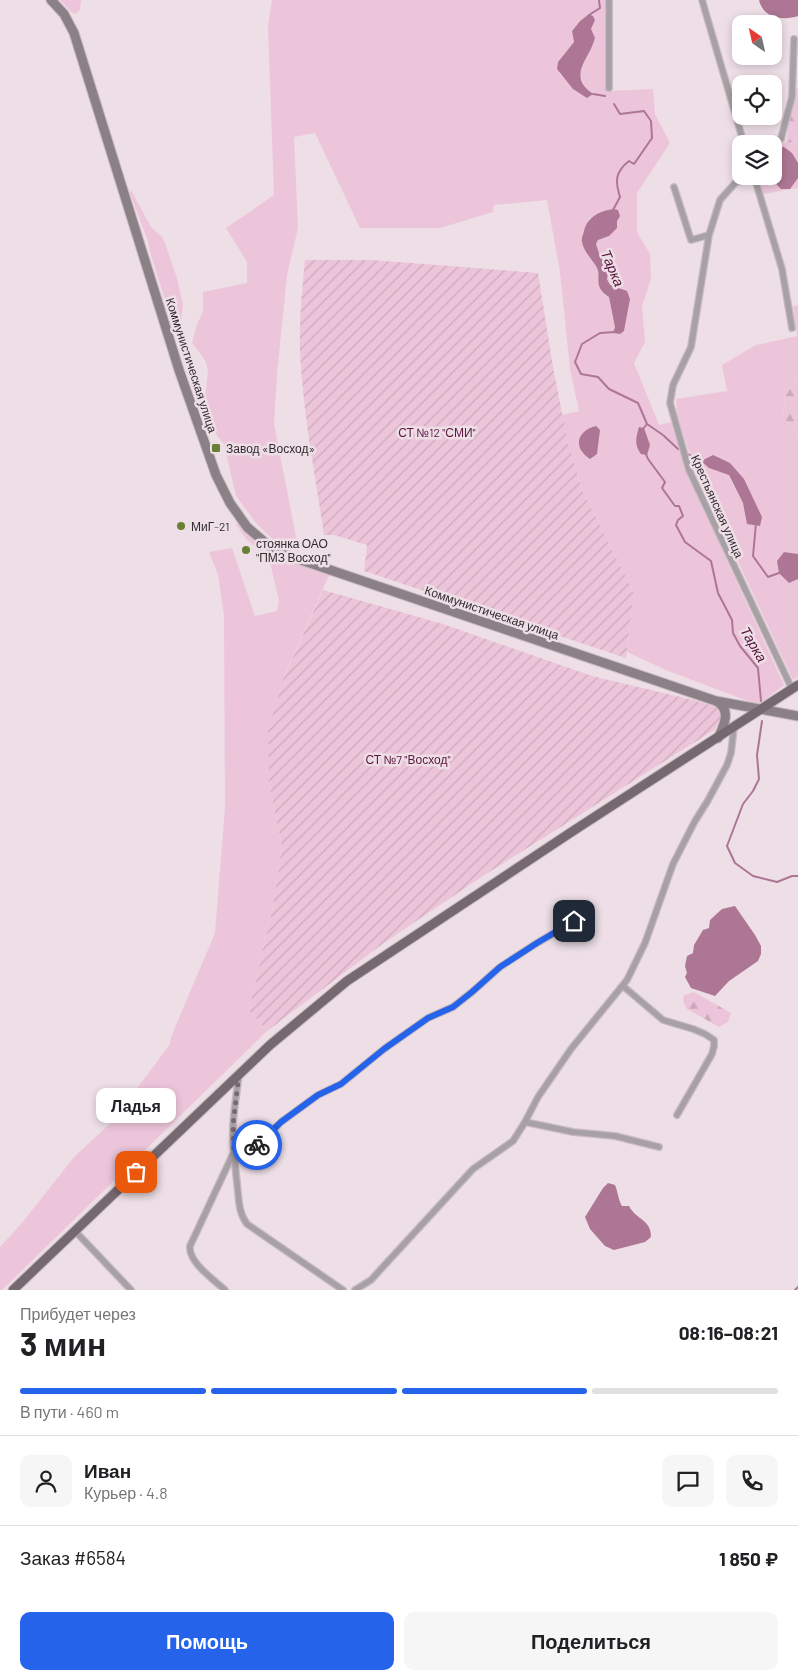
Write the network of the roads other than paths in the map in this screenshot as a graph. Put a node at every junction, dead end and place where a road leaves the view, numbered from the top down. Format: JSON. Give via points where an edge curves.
{"nodes":[{"id":1,"x":51,"y":0,"type":"edge"},
{"id":2,"x":609,"y":0,"type":"edge"},
{"id":3,"x":702,"y":0,"type":"edge"},
{"id":4,"x":794,"y":39,"type":"dead end"},
{"id":5,"x":609,"y":88,"type":"dead end"},
{"id":6,"x":741,"y":135,"type":"edge"},
{"id":7,"x":782,"y":135,"type":"edge"},
{"id":8,"x":733,"y":185,"type":"edge"},
{"id":9,"x":756,"y":185,"type":"edge"},
{"id":10,"x":674,"y":187,"type":"dead end"},
{"id":11,"x":709,"y":235,"type":"junction"},
{"id":12,"x":792,"y":328,"type":"dead end"},
{"id":13,"x":793,"y":685,"type":"edge"},
{"id":14,"x":716,"y":701,"type":"junction"},
{"id":15,"x":762,"y":710,"type":"junction"},
{"id":16,"x":798,"y":716,"type":"edge"},
{"id":17,"x":734,"y":727,"type":"junction"},
{"id":18,"x":718,"y":738,"type":"junction"},
{"id":19,"x":582,"y":917,"type":"dead end"},
{"id":20,"x":623,"y":986,"type":"junction"},
{"id":21,"x":239,"y":1074,"type":"junction"},
{"id":22,"x":677,"y":1115,"type":"dead end"},
{"id":23,"x":525,"y":1122,"type":"junction"},
{"id":24,"x":659,"y":1147,"type":"dead end"},
{"id":25,"x":234,"y":1152,"type":"junction"},
{"id":26,"x":75,"y":1231,"type":"junction"},
{"id":27,"x":13,"y":1290,"type":"edge"},
{"id":28,"x":131,"y":1290,"type":"edge"},
{"id":29,"x":225,"y":1290,"type":"edge"},
{"id":30,"x":343,"y":1290,"type":"edge"},
{"id":31,"x":355,"y":1290,"type":"edge"}],
"edges":[{"from":1,"to":14,"type":"main road","name":"Коммунистическая улица","via":[[64,14],[74,33],[207,451],[223,490],[247,527],[269,546],[294,558]]},
{"from":2,"to":5,"type":"street"},
{"from":3,"to":6,"type":"street"},
{"from":4,"to":7,"type":"street","via":[[792,97]]},
{"from":8,"to":11,"type":"street","name":"Крестьянская улица","via":[[720,200]]},
{"from":9,"to":12,"type":"street","via":[[782,269]]},
{"from":10,"to":11,"type":"street","via":[[691,240]]},
{"from":11,"to":13,"type":"street","name":"Крестьянская улица","via":[[690,347],[673,385],[670,402],[689,470]]},
{"from":13,"to":15,"type":"main road"},
{"from":14,"to":15,"type":"main road","name":"Коммунистическая улица"},
{"from":14,"to":18,"type":"main road","via":[[725,710],[724,726]]},
{"from":15,"to":16,"type":"main road","name":"Коммунистическая улица"},
{"from":15,"to":17,"type":"main road"},
{"from":17,"to":18,"type":"main road"},
{"from":17,"to":20,"type":"street","via":[[727,765],[673,864],[645,943]]},
{"from":18,"to":21,"type":"main road","via":[[346,981]]},
{"from":19,"to":25,"type":"street","via":[[500,967],[453,1007],[428,1018],[341,1084],[318,1095],[281,1122],[256,1147],[246,1152]]},
{"from":20,"to":22,"type":"street","via":[[663,1020],[699,1031],[714,1040],[712,1054]]},
{"from":20,"to":23,"type":"street","via":[[571,1049]]},
{"from":21,"to":25,"type":"street","via":[[233,1125]]},
{"from":21,"to":26,"type":"main road"},
{"from":23,"to":24,"type":"street","via":[[573,1132],[615,1136]]},
{"from":23,"to":31,"type":"street","via":[[513,1141],[473,1169],[371,1280]]},
{"from":25,"to":29,"type":"street","via":[[189,1251],[199,1266]]},
{"from":25,"to":30,"type":"street","via":[[240,1210],[248,1224]]},
{"from":26,"to":27,"type":"main road"},
{"from":26,"to":28,"type":"street"}]}
